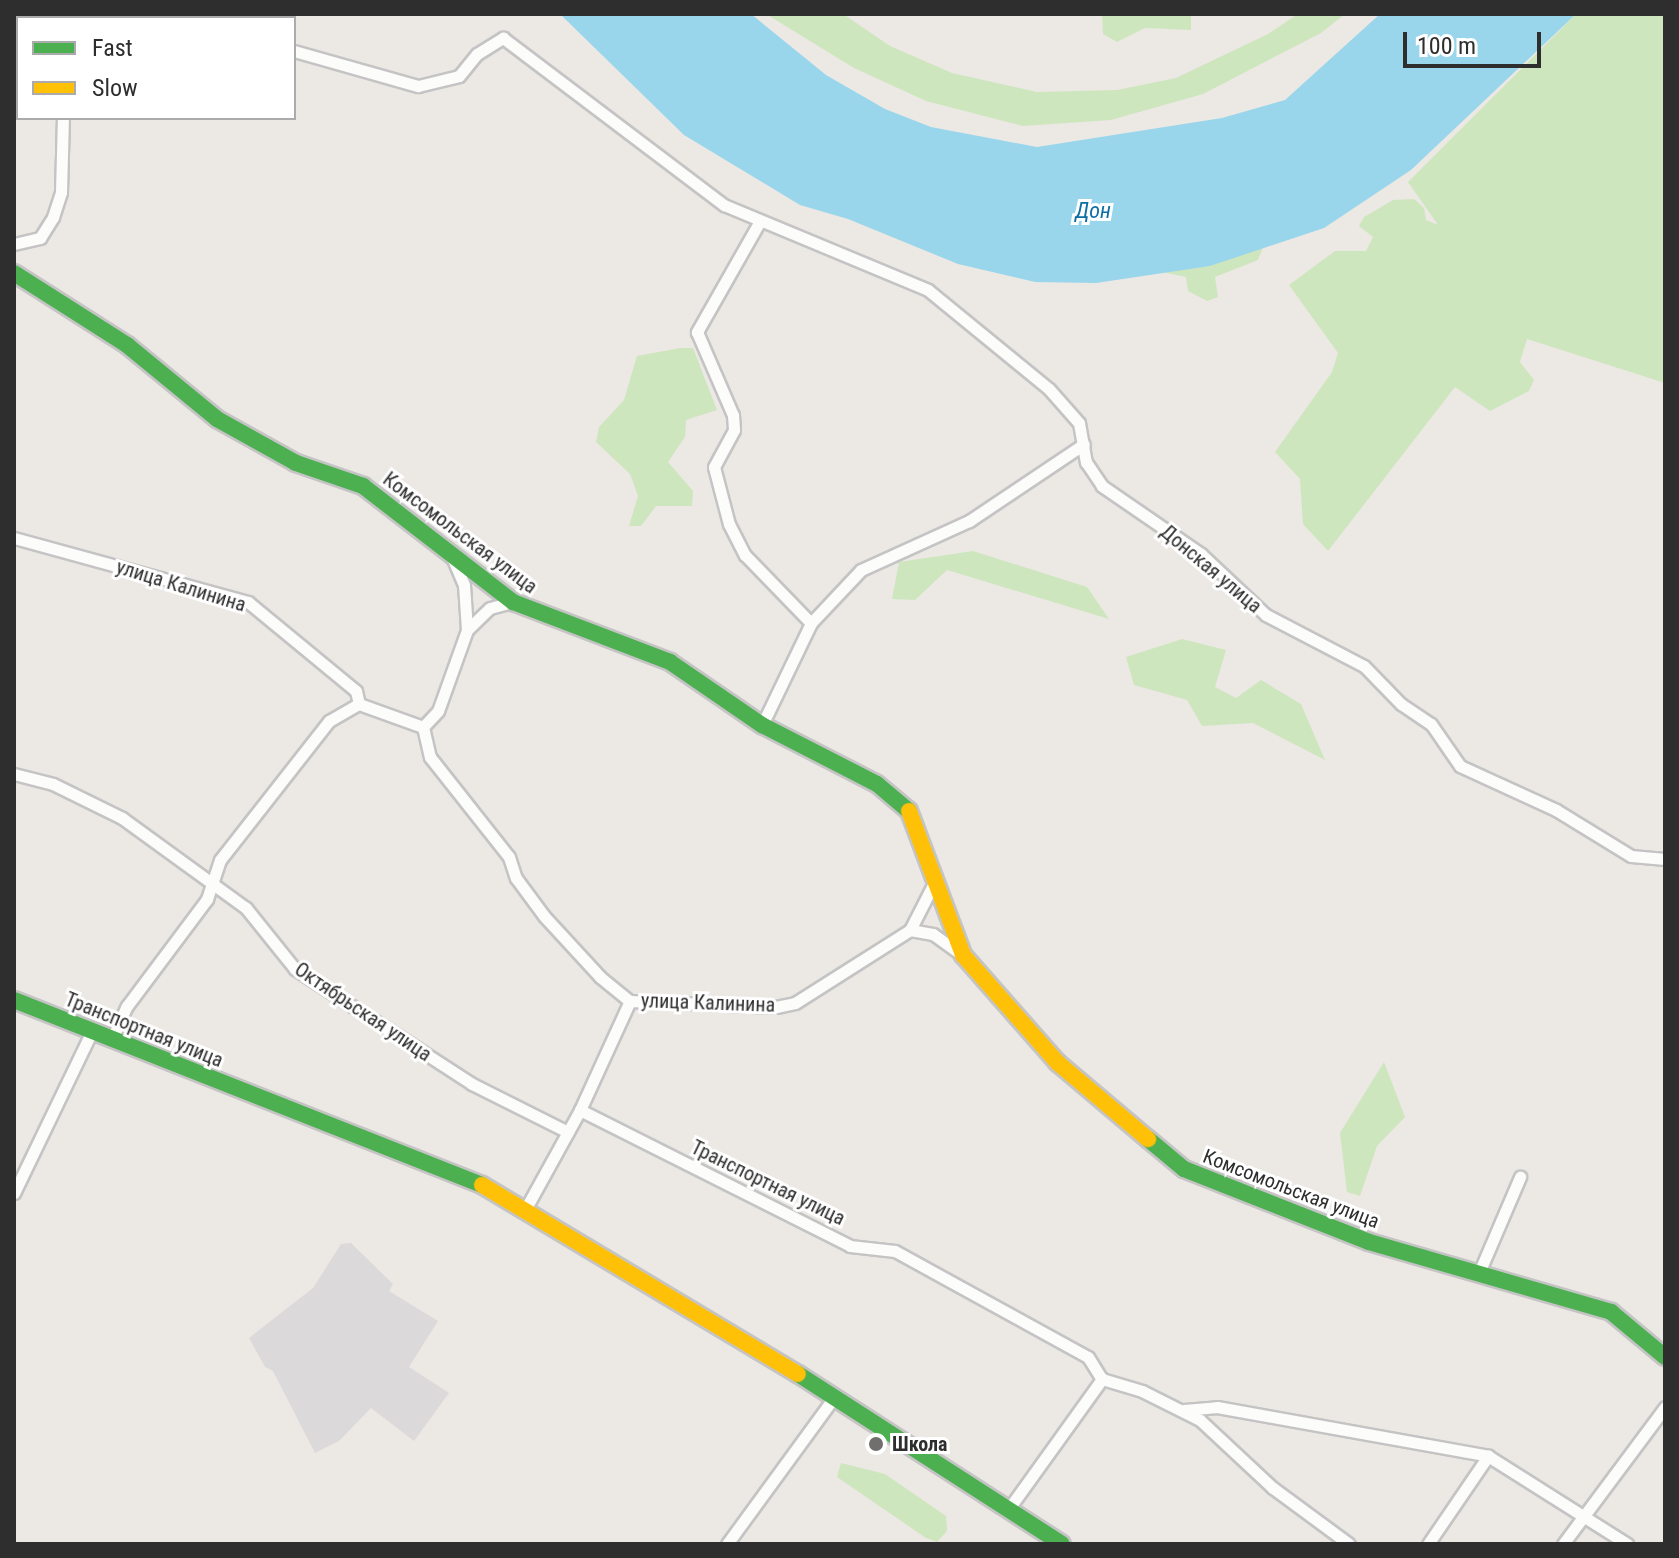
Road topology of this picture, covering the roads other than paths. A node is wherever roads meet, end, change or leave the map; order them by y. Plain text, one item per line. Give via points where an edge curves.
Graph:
1 (296, 52) edge
2 (63, 120) edge
3 (760, 221) junction
4 (14, 244) edge
5 (14, 273) edge
6 (1084, 444) junction
7 (14, 538) edge
8 (451, 555) junction
9 (513, 602) junction
10 (811, 623) junction
11 (467, 630) junction
12 (359, 704) junction
13 (762, 725) junction
14 (423, 727) junction
15 (14, 774) edge
16 (1665, 859) edge
17 (212, 881) junction
18 (933, 885) junction
19 (910, 930) junction
20 (963, 955) junction
21 (14, 1000) edge
22 (630, 1001) junction
23 (92, 1031) junction
24 (112, 1039) junction
25 (580, 1110) junction
26 (568, 1132) junction
27 (1520, 1177) dead end
28 (14, 1193) edge
29 (526, 1208) junction
30 (1478, 1275) junction
31 (1665, 1357) edge
32 (1102, 1379) junction
33 (835, 1396) junction
34 (1665, 1407) edge
35 (1184, 1410) junction
36 (1488, 1456) junction
37 (1010, 1507) junction
38 (1585, 1513) junction
39 (727, 1544) edge
40 (1062, 1544) edge
41 (1349, 1544) edge
42 (1428, 1544) edge
43 (1563, 1544) edge
44 (1627, 1544) edge

1 - 3 street, Донская улица via 418,86 443,84 503,38 724,205
2 - 4 street via 61,192 53,217 40,238
3 - 6 street, Донская улица via 928,290 1049,389 1079,423
3 - 10 street via 697,332 733,415 734,430 714,467 729,524 745,555
5 - 8 street, Комсомольская улица via 127,345 217,419 296,463 363,486
6 - 10 street via 969,521 861,570
6 - 16 street, Донская улица via 1086,462 1102,486 1201,554 1266,615 1364,666 1401,704 1431,724 1460,766 1556,810 1631,856
7 - 12 street, улица Калинина via 248,602 356,691
8 - 9 street, Комсомольская улица
8 - 11 street via 464,585
9 - 11 street via 490,608
9 - 13 street, Комсомольская улица via 670,662
10 - 13 street
11 - 14 street via 438,711
12 - 14 street
12 - 17 street via 329,721 220,860
13 - 18 street, Комсомольская улица via 877,784 910,812
14 - 22 street, улица Калинина via 430,757 509,857 516,878 544,916 600,977
15 - 17 street, Октябрьская улица via 53,784 122,818 164,853
17 - 24 street via 207,899 127,1006
17 - 26 street, Октябрьская улица via 246,908 295,969 472,1084
18 - 19 street
18 - 20 street, Комсомольская улица
19 - 20 street via 933,934
19 - 22 street, улица Калинина via 795,1003 776,1007
20 - 30 street, Комсомольская улица via 1058,1063 1184,1169 1369,1242
21 - 23 street, Транспортная улица
22 - 25 street
23 - 24 street, Транспортная улица
23 - 28 street
24 - 29 street, Транспортная улица via 394,1147
25 - 26 street
25 - 32 street, Транспортная улица via 850,1246 895,1251 1088,1357
26 - 29 street
27 - 30 street
29 - 33 street, Транспортная улица
30 - 31 street, Комсомольская улица via 1611,1312
32 - 35 street
32 - 37 street
33 - 37 street, Транспортная улица
33 - 39 street
34 - 38 street
35 - 36 street via 1217,1407
35 - 41 street via 1273,1488
36 - 38 street
36 - 42 street
37 - 40 street, Транспортная улица
38 - 43 street
38 - 44 street

